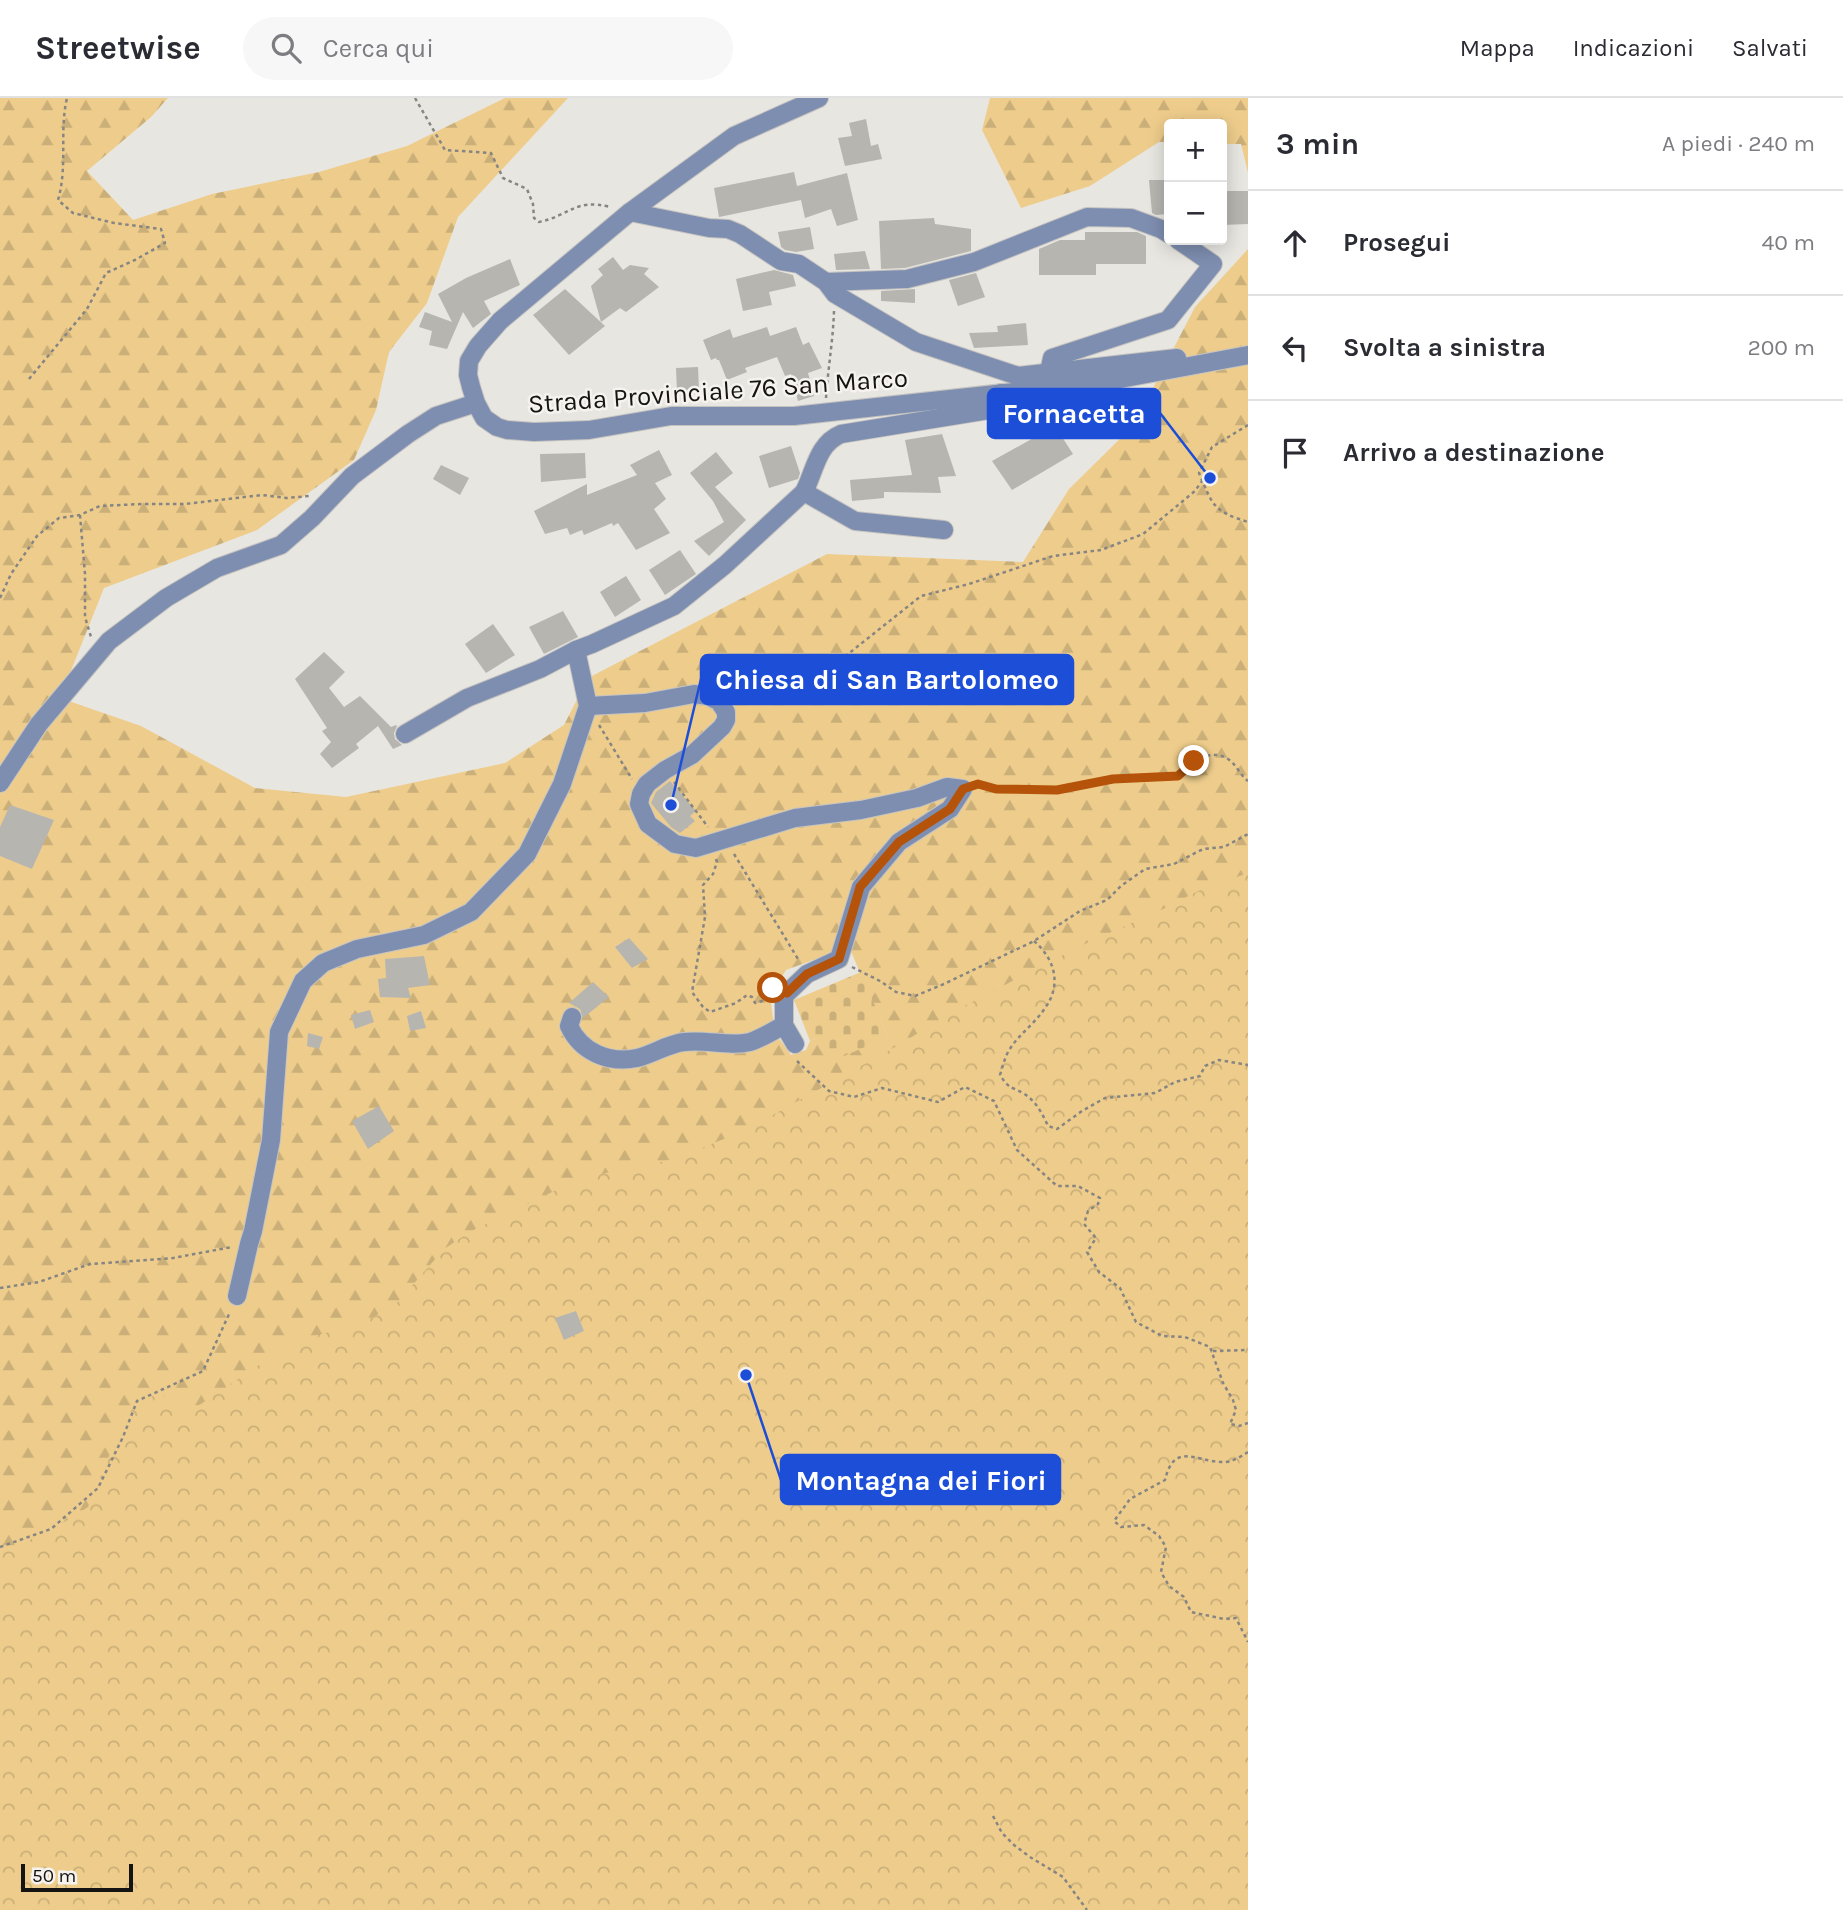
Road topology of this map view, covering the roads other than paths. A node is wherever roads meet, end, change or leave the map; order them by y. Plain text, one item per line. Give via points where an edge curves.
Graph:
1 (819, 98) edge
2 (630, 212) junction
3 (1164, 231) edge
4 (1185, 245) edge
5 (830, 288) junction
6 (1243, 356) edge
7 (1049, 372) junction
8 (1001, 393) junction
9 (475, 403) junction
10 (804, 492) junction
11 (944, 530) dead end
12 (576, 650) junction
13 (589, 706) junction
14 (405, 734) dead end
15 (0, 783) edge
16 (572, 1017) dead end
17 (784, 1025) junction
18 (795, 1044) road end
19 (237, 1296) road end

1 - 2 street via 734,136
2 - 5 street via 728,229 781,261 799,264
2 - 9 street via 500,321 478,346 469,361 468,376
3 - 5 street via 1131,218 1087,216 974,262 907,279
4 - 7 street via 1213,264 1168,320 1052,358
5 - 7 street via 916,342 1018,376
6 - 7 street via 1219,353
6 - 8 street, Strada Provinciale 76 San Marco via 1104,382
8 - 9 street, Strada Provinciale 76 San Marco via 794,416 671,416 589,430 534,432 497,427 484,418
8 - 10 street via 995,409 836,436 823,447
9 - 15 street via 417,428 352,476 281,545 217,568 109,640 39,724
10 - 11 street via 855,521
10 - 12 street via 674,606
12 - 13 street
12 - 14 street via 467,698
13 - 17 street via 694,694 717,700 726,712 722,727 692,755 647,784 641,794 639,804 648,824 675,844 696,848 796,818 917,798 947,787 963,789 950,809 899,842 860,887 839,959 807,974 784,996
13 - 19 street via 562,784 527,854 471,912 424,934 358,949 323,963 303,981 279,1032 271,1140
16 - 17 street via 569,1026 575,1038 591,1052 614,1059 638,1058 684,1042 748,1042
17 - 18 street

